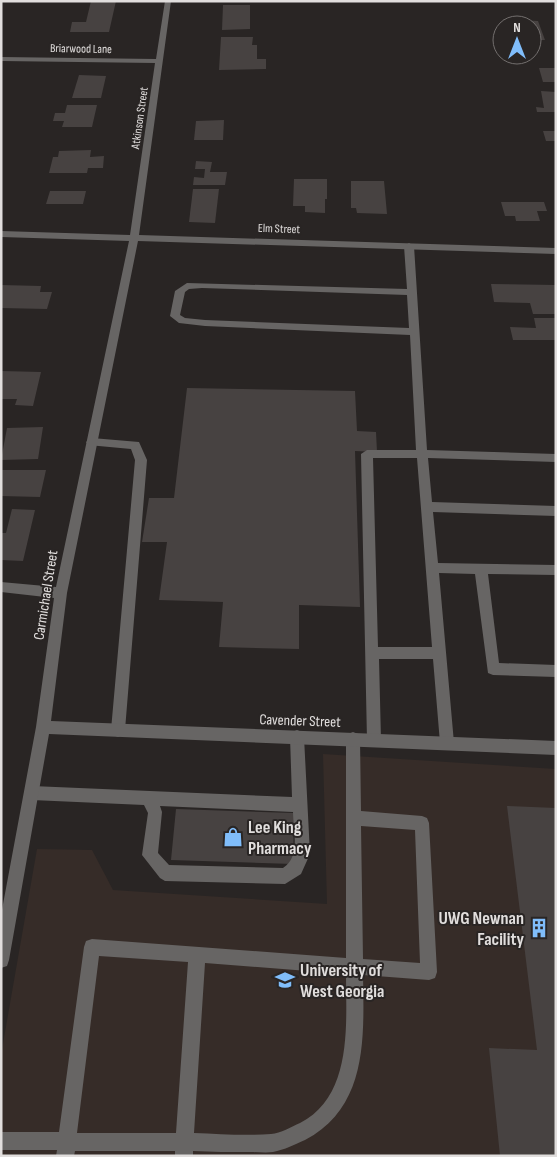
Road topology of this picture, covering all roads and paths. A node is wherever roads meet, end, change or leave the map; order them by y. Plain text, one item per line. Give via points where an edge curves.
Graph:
1 (168, 1) edge
2 (1, 59) edge
3 (160, 61) junction
4 (1, 234) edge
5 (134, 237) junction
6 (409, 246) junction
7 (556, 251) edge
8 (412, 292) junction
9 (415, 332) junction
10 (92, 442) junction
11 (422, 454) junction
12 (556, 458) edge
13 (427, 507) junction
14 (556, 511) edge
15 (433, 568) junction
16 (481, 568) junction
17 (556, 570) edge
18 (1, 587) edge
19 (61, 593) junction
20 (440, 652) junction
21 (372, 653) junction
22 (556, 671) edge
23 (43, 727) junction
24 (118, 730) junction
25 (297, 737) junction
26 (353, 739) junction
27 (374, 740) junction
28 (447, 743) junction
29 (556, 748) edge
30 (32, 793) junction
31 (149, 800) junction
32 (300, 805) junction
33 (354, 818) junction
34 (197, 955) junction
35 (1, 960) edge
36 (355, 966) junction
37 (1, 1141) edge
38 (66, 1149) edge
39 (185, 1150) edge

1 - 3 street, Atkinson Street
2 - 3 street, Briarwood Lane
3 - 5 street, Atkinson Street
4 - 5 street, Elm Street
5 - 6 street, Elm Street
5 - 10 street, Carmichael Street
6 - 7 street, Elm Street
6 - 8 street
8 - 9 street
8 - 9 street via 188,286 180,291 175,316 183,321 205,323
9 - 11 street
10 - 19 street, Carmichael Street
10 - 24 street via 135,445 141,460
11 - 12 street
11 - 13 street
11 - 21 street via 367,454
13 - 14 street
13 - 15 street
15 - 16 street
15 - 20 street
16 - 17 street
16 - 22 street via 494,669
18 - 19 street
19 - 23 street, Carmichael Street
20 - 21 street
20 - 28 street
21 - 27 street
23 - 24 street, Cavender Street
23 - 30 street, Carmichael Street
24 - 25 street, Cavender Street
25 - 26 street, Cavender Street
25 - 32 street
26 - 27 street, Cavender Street
26 - 33 street
27 - 28 street, Cavender Street
28 - 29 street, Cavender Street
30 - 31 street
30 - 35 street, Carmichael Street
31 - 32 street
31 - 32 street via 155,812 150,855 165,873 285,876 296,869 302,854
33 - 36 street
33 - 36 street via 422,823 429,972
34 - 36 street
34 - 38 street via 92,947
34 - 39 street
36 - 39 street via 355,1035 350,1073 339,1099 323,1120 273,1143
37 - 38 street
38 - 39 street

